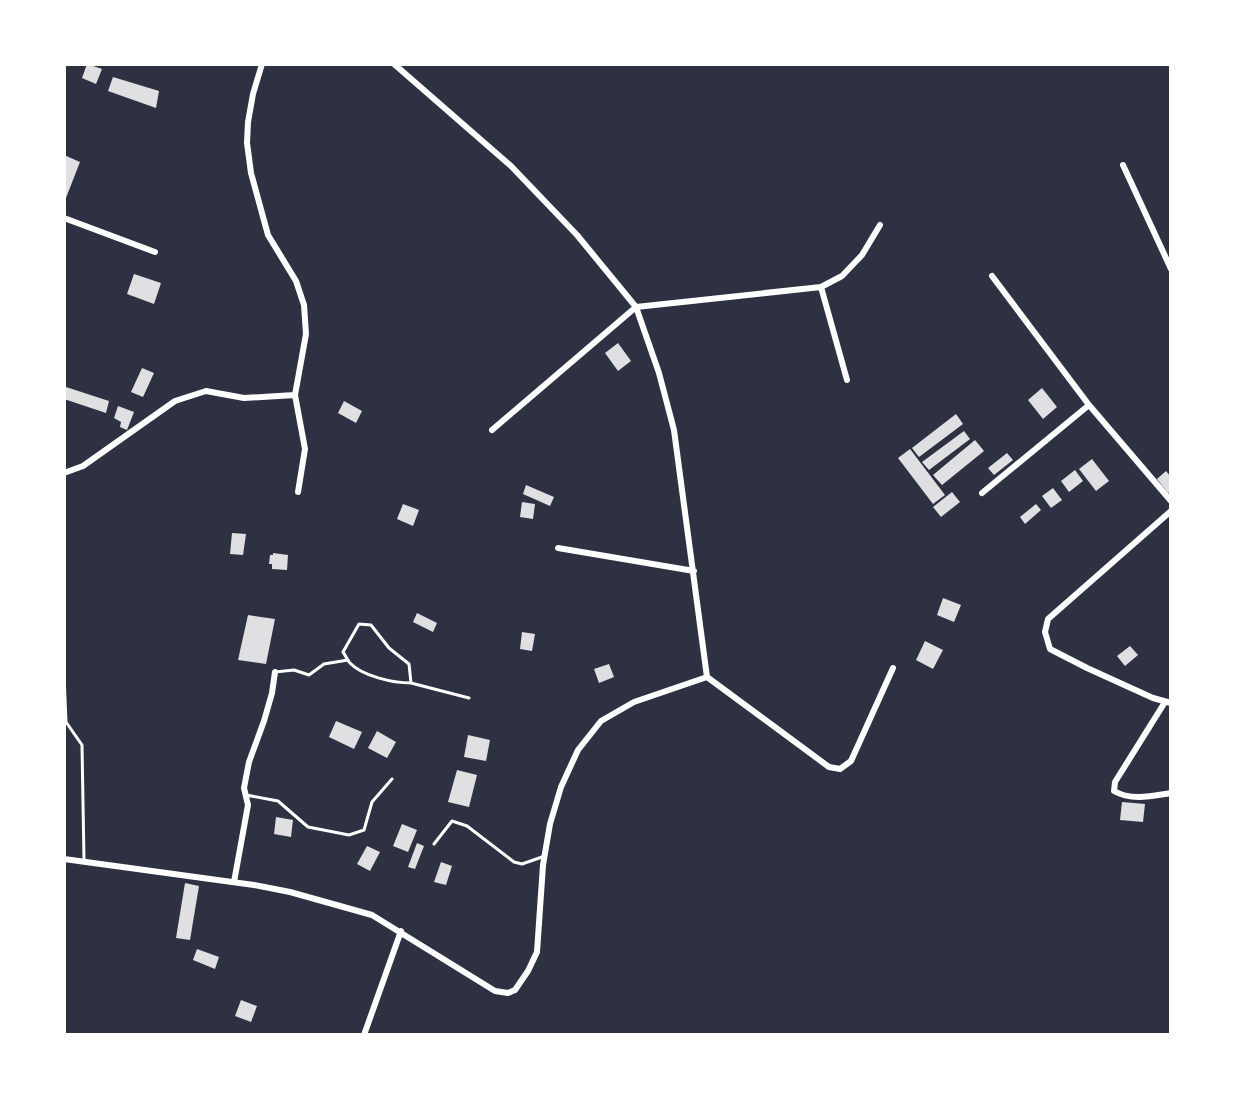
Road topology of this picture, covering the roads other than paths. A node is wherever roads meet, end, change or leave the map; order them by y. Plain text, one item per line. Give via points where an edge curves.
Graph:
1 (262, 64) edge
2 (394, 64) edge
3 (411, 64) edge
4 (405, 72) junction
5 (1123, 165) dead end
6 (64, 218) edge
7 (880, 225) dead end
8 (155, 252) dead end
9 (1171, 269) edge
10 (992, 276) dead end
11 (821, 287) junction
12 (636, 307) junction
13 (847, 380) dead end
14 (295, 395) junction
15 (1089, 405) junction
16 (492, 430) dead end
17 (64, 473) edge
18 (298, 492) dead end
19 (982, 493) dead end
20 (1171, 501) edge
21 (1171, 511) edge
22 (558, 548) dead end
23 (694, 571) junction
24 (348, 660) junction
25 (893, 668) dead end
26 (275, 672) joint
27 (64, 675) edge
28 (707, 677) junction
29 (411, 683) junction
30 (469, 698) dead end
31 (1168, 702) edge
32 (392, 779) dead end
33 (1171, 793) edge
34 (246, 795) junction
35 (434, 844) dead end
36 (545, 856) junction
37 (64, 859) edge
38 (84, 860) junction
39 (234, 882) junction
40 (401, 931) junction
41 (364, 1035) edge

1 - 14 street via 247,143 268,235 304,305 306,334
2 - 4 street
3 - 4 street
4 - 12 street via 511,166
5 - 9 street
6 - 8 street
7 - 11 street via 862,255 842,276
10 - 15 street
11 - 12 street
11 - 13 street
12 - 16 street
12 - 23 street via 674,430
14 - 17 street via 244,398 206,391 175,401 83,466
14 - 18 street via 305,449
15 - 19 street
15 - 20 street
21 - 31 street via 1048,619 1045,632 1050,649
22 - 23 street
23 - 28 street
24 - 26 lane via 324,664 309,675
24 - 29 lane via 378,679
24 - 29 lane via 343,652 359,624 371,625 409,664
25 - 28 street via 851,761 840,769 829,767
26 - 34 street via 249,762
27 - 38 lane via 66,722 82,745
28 - 36 street via 634,702 601,721 578,750 561,787
29 - 30 lane
31 - 33 street via 1114,791 1123,797
32 - 34 lane via 372,802 364,830 349,835 308,827 278,801
34 - 39 street
35 - 36 lane via 452,821 467,826 514,862
36 - 40 street via 537,952 515,990 495,991
37 - 38 street
38 - 39 street
39 - 40 street via 372,915
40 - 41 street

